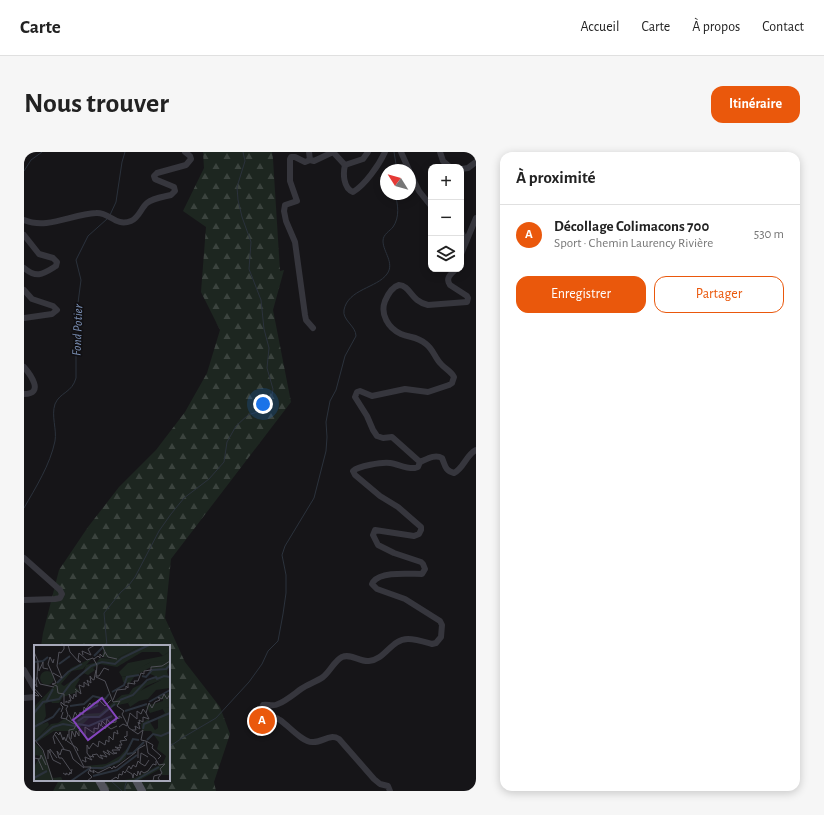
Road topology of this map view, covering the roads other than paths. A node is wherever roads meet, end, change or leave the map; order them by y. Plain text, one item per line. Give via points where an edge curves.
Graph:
1 (185, 152) edge
2 (309, 152) edge
3 (368, 152) edge
4 (385, 152) edge
5 (401, 152) edge
6 (440, 152) edge
7 (310, 160) junction
8 (476, 162) edge
9 (406, 164) edge
10 (446, 164) edge
11 (345, 165) junction
12 (464, 169) edge
13 (416, 187) edge
14 (428, 203) edge
15 (476, 218) edge
16 (24, 220) edge
17 (24, 235) edge
18 (463, 236) edge
19 (466, 241) junction
20 (464, 246) edge
21 (24, 268) edge
22 (453, 272) edge
23 (24, 290) edge
24 (24, 318) edge
25 (312, 328) dead end
26 (24, 367) edge
27 (24, 394) edge
28 (476, 450) edge
29 (420, 462) junction
30 (24, 558) edge
31 (24, 600) edge
32 (24, 670) edge
33 (34, 687) edge
34 (34, 696) edge
35 (24, 698) edge
36 (100, 781) edge
37 (105, 791) edge
38 (390, 791) edge

1 - 16 street via 191,159 186,165 157,172 154,176 156,180 174,187 174,193 148,202 135,219 123,222 95,213 42,224 31,224
2 - 7 street
3 - 11 street via 363,159
4 - 11 street via 379,163 353,192 349,191 346,185
5 - 9 street
6 - 10 street
7 - 11 street via 317,161 333,152
7 - 25 street via 305,162 291,157 290,181 297,201 285,205 284,211 295,242 306,320
8 - 12 street
13 - 14 street
15 - 19 street
17 - 21 street via 39,254 53,258 57,262 56,266 43,274 32,274
18 - 19 street
19 - 20 street
22 - 29 street via 448,282 467,296 467,302 423,304 417,301 405,286 399,285 389,293 383,308 387,323 399,333 415,337 427,344 454,377 452,383 428,392 405,389 372,396 360,391 355,397 377,436 392,437
23 - 24 street via 32,299 53,306 56,310 52,314
26 - 27 street via 34,382 33,390
28 - 29 street via 454,474 446,469 440,456
29 - 38 street via 418,467 411,468 389,463 358,467 353,473 421,527 421,532 414,536 375,530 373,535 378,545 421,562 425,569 422,574 403,573 378,578 372,584 377,589 406,599 438,619 442,625 439,640 432,644 404,640 390,647 380,657 369,661 352,656 342,657 317,681 277,705 263,705 261,710 308,741 316,742 330,736 339,739 370,775 377,782 388,786
30 - 31 street via 62,594 60,598 55,599
32 - 33 street
34 - 35 street
36 - 37 main road

